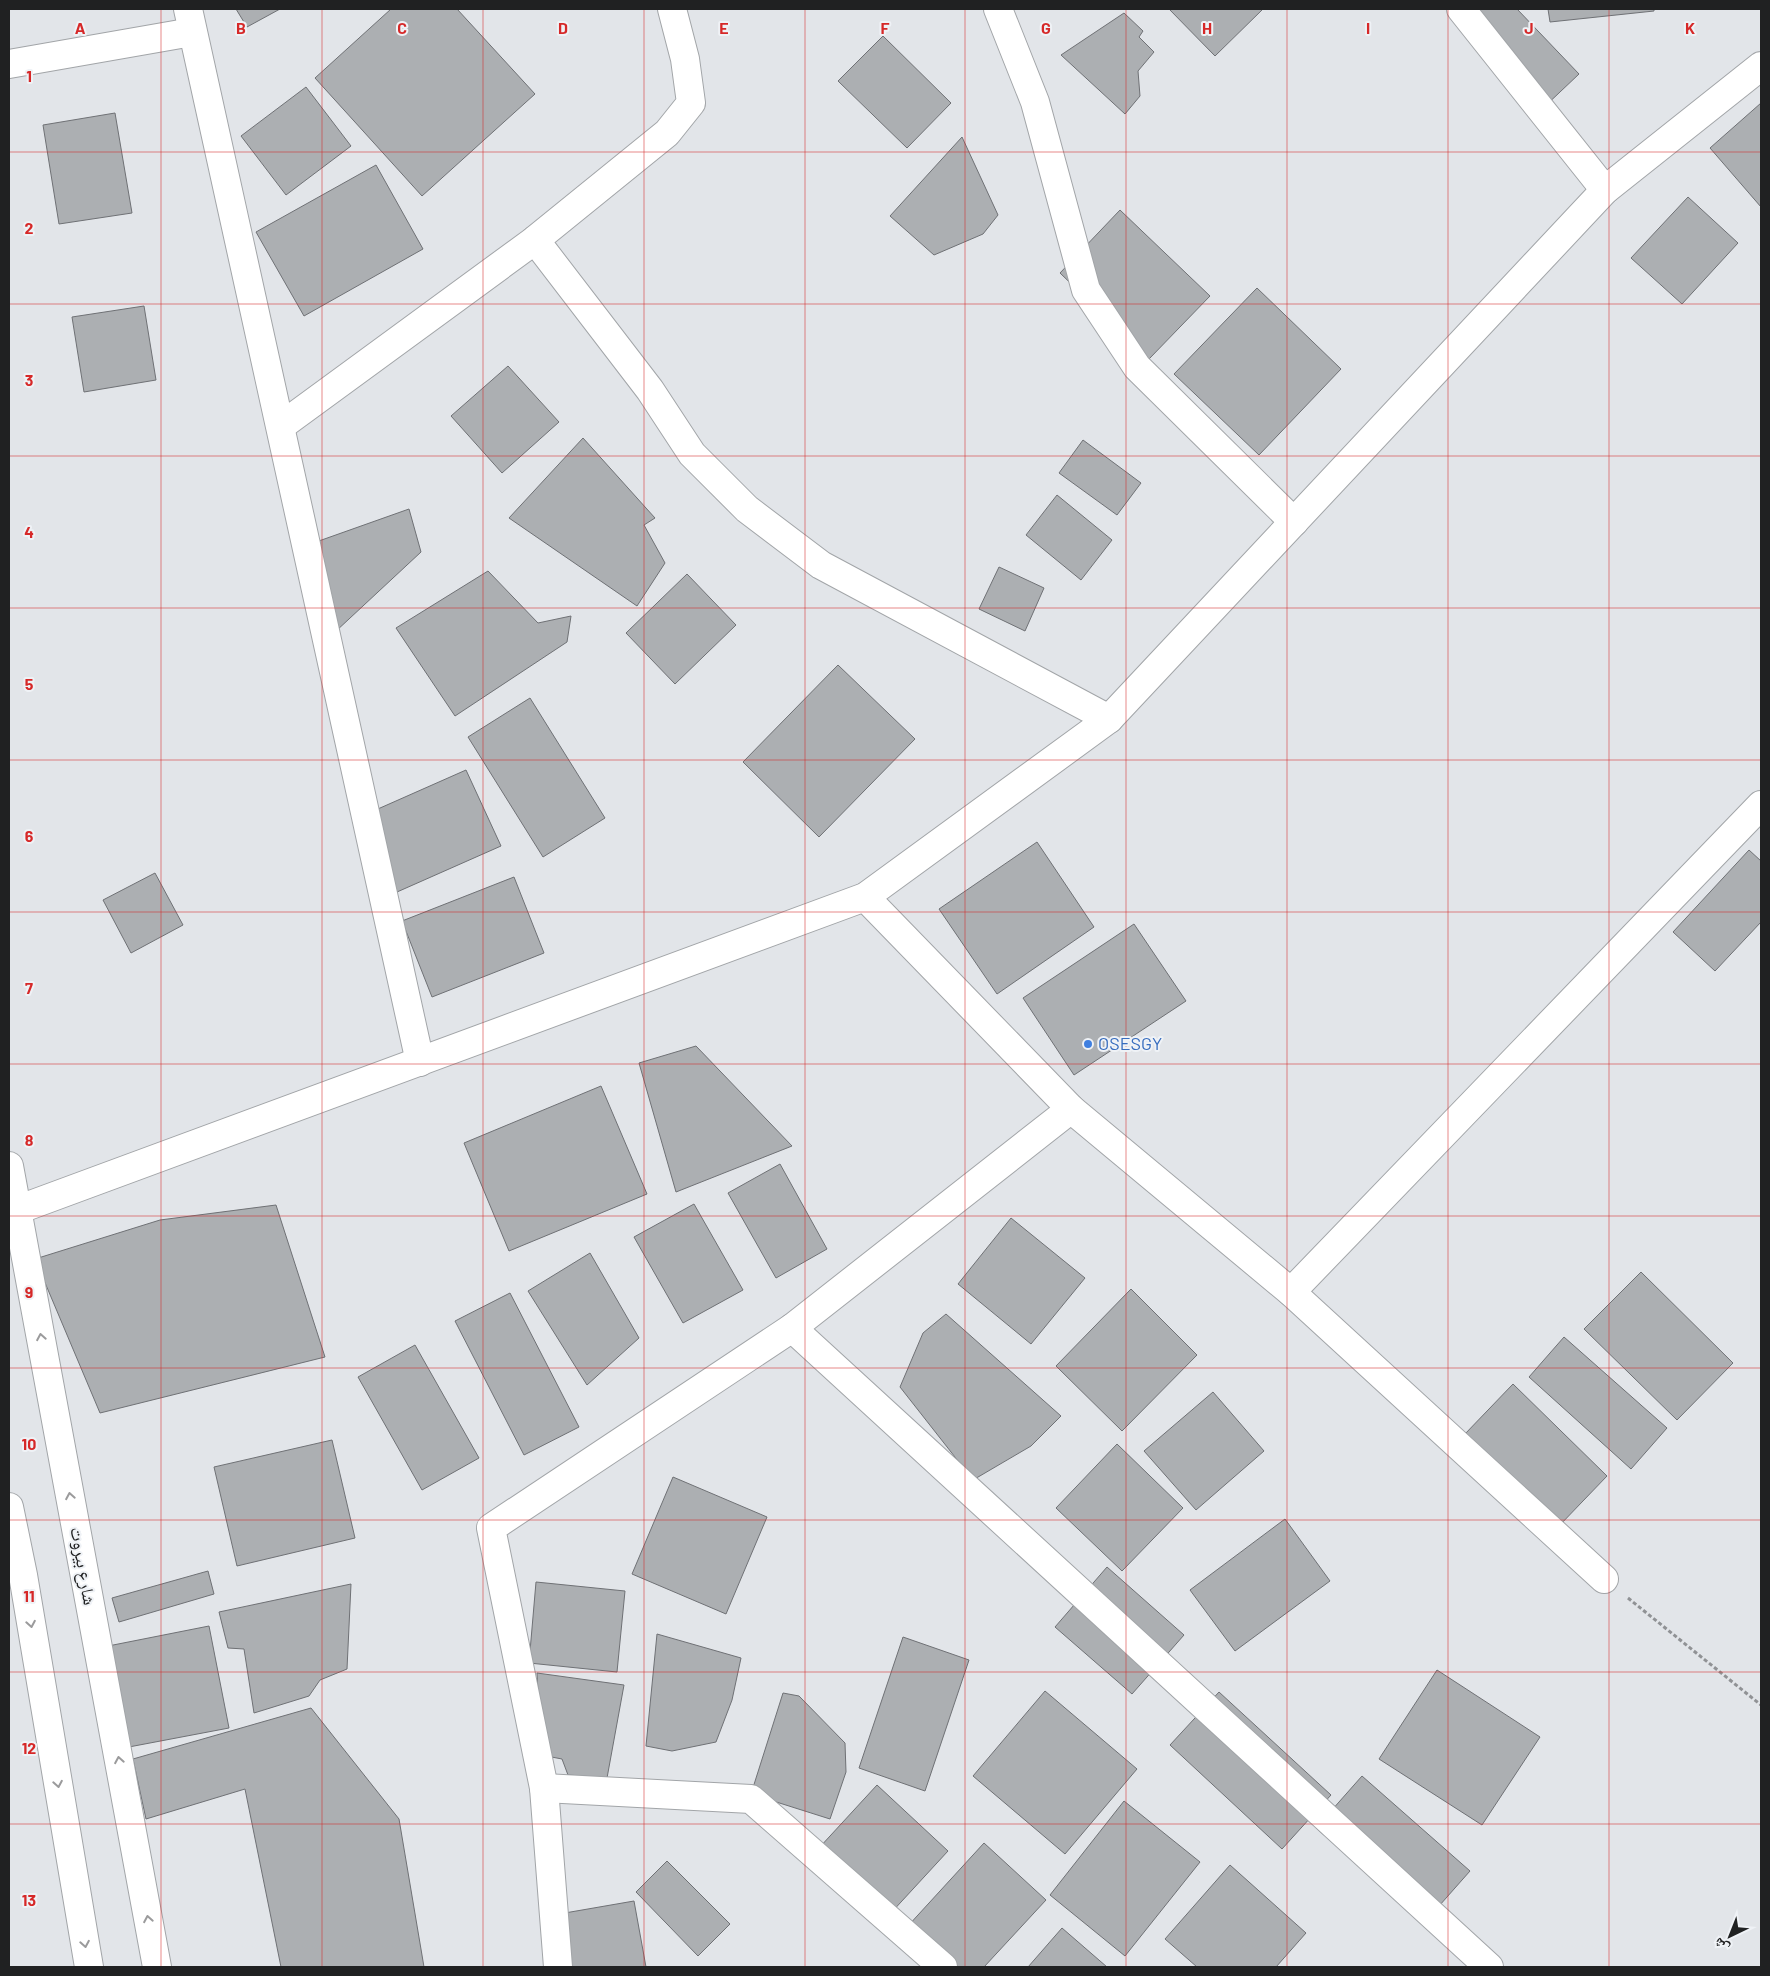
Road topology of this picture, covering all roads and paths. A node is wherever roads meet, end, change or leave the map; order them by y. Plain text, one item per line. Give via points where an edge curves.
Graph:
1 (672, 9) edge
2 (998, 9) edge
3 (1461, 9) edge
4 (190, 20) edge
5 (9, 64) edge
6 (1761, 66) edge
7 (1604, 190) junction
8 (535, 240) junction
9 (282, 426) junction
10 (1294, 522) junction
11 (1109, 719) junction
12 (1761, 805) edge
13 (865, 897) junction
14 (420, 1062) junction
15 (1071, 1109) junction
16 (9, 1166) edge
17 (17, 1210) junction
18 (1291, 1292) junction
19 (792, 1328) junction
20 (9, 1507) edge
21 (16, 1576) edge
22 (1604, 1579) joint
23 (1761, 1705) edge
24 (544, 1788) junction
25 (89, 1967) edge
26 (157, 1967) edge
27 (558, 1967) edge
28 (943, 1967) edge
29 (1489, 1967) edge

1 - 8 street via 685,59 691,103 667,134
2 - 10 street via 1035,102 1086,290 1137,367
3 - 7 street
4 - 5 street
4 - 9 street
6 - 7 street
7 - 10 street
8 - 9 street
8 - 11 street via 650,390 692,454 747,509 821,565
9 - 14 street
10 - 11 street
11 - 13 street
12 - 18 street
13 - 14 street
13 - 15 street
14 - 17 street
15 - 18 street
15 - 19 street
16 - 17 street, شارع بيروت
26 -> 17 street, شارع بيروت
18 - 22 street
19 - 24 street via 491,1528
19 - 29 street
20 - 21 street
21 -> 25 street
22 - 23 path
24 - 27 street
24 - 28 street via 751,1799

